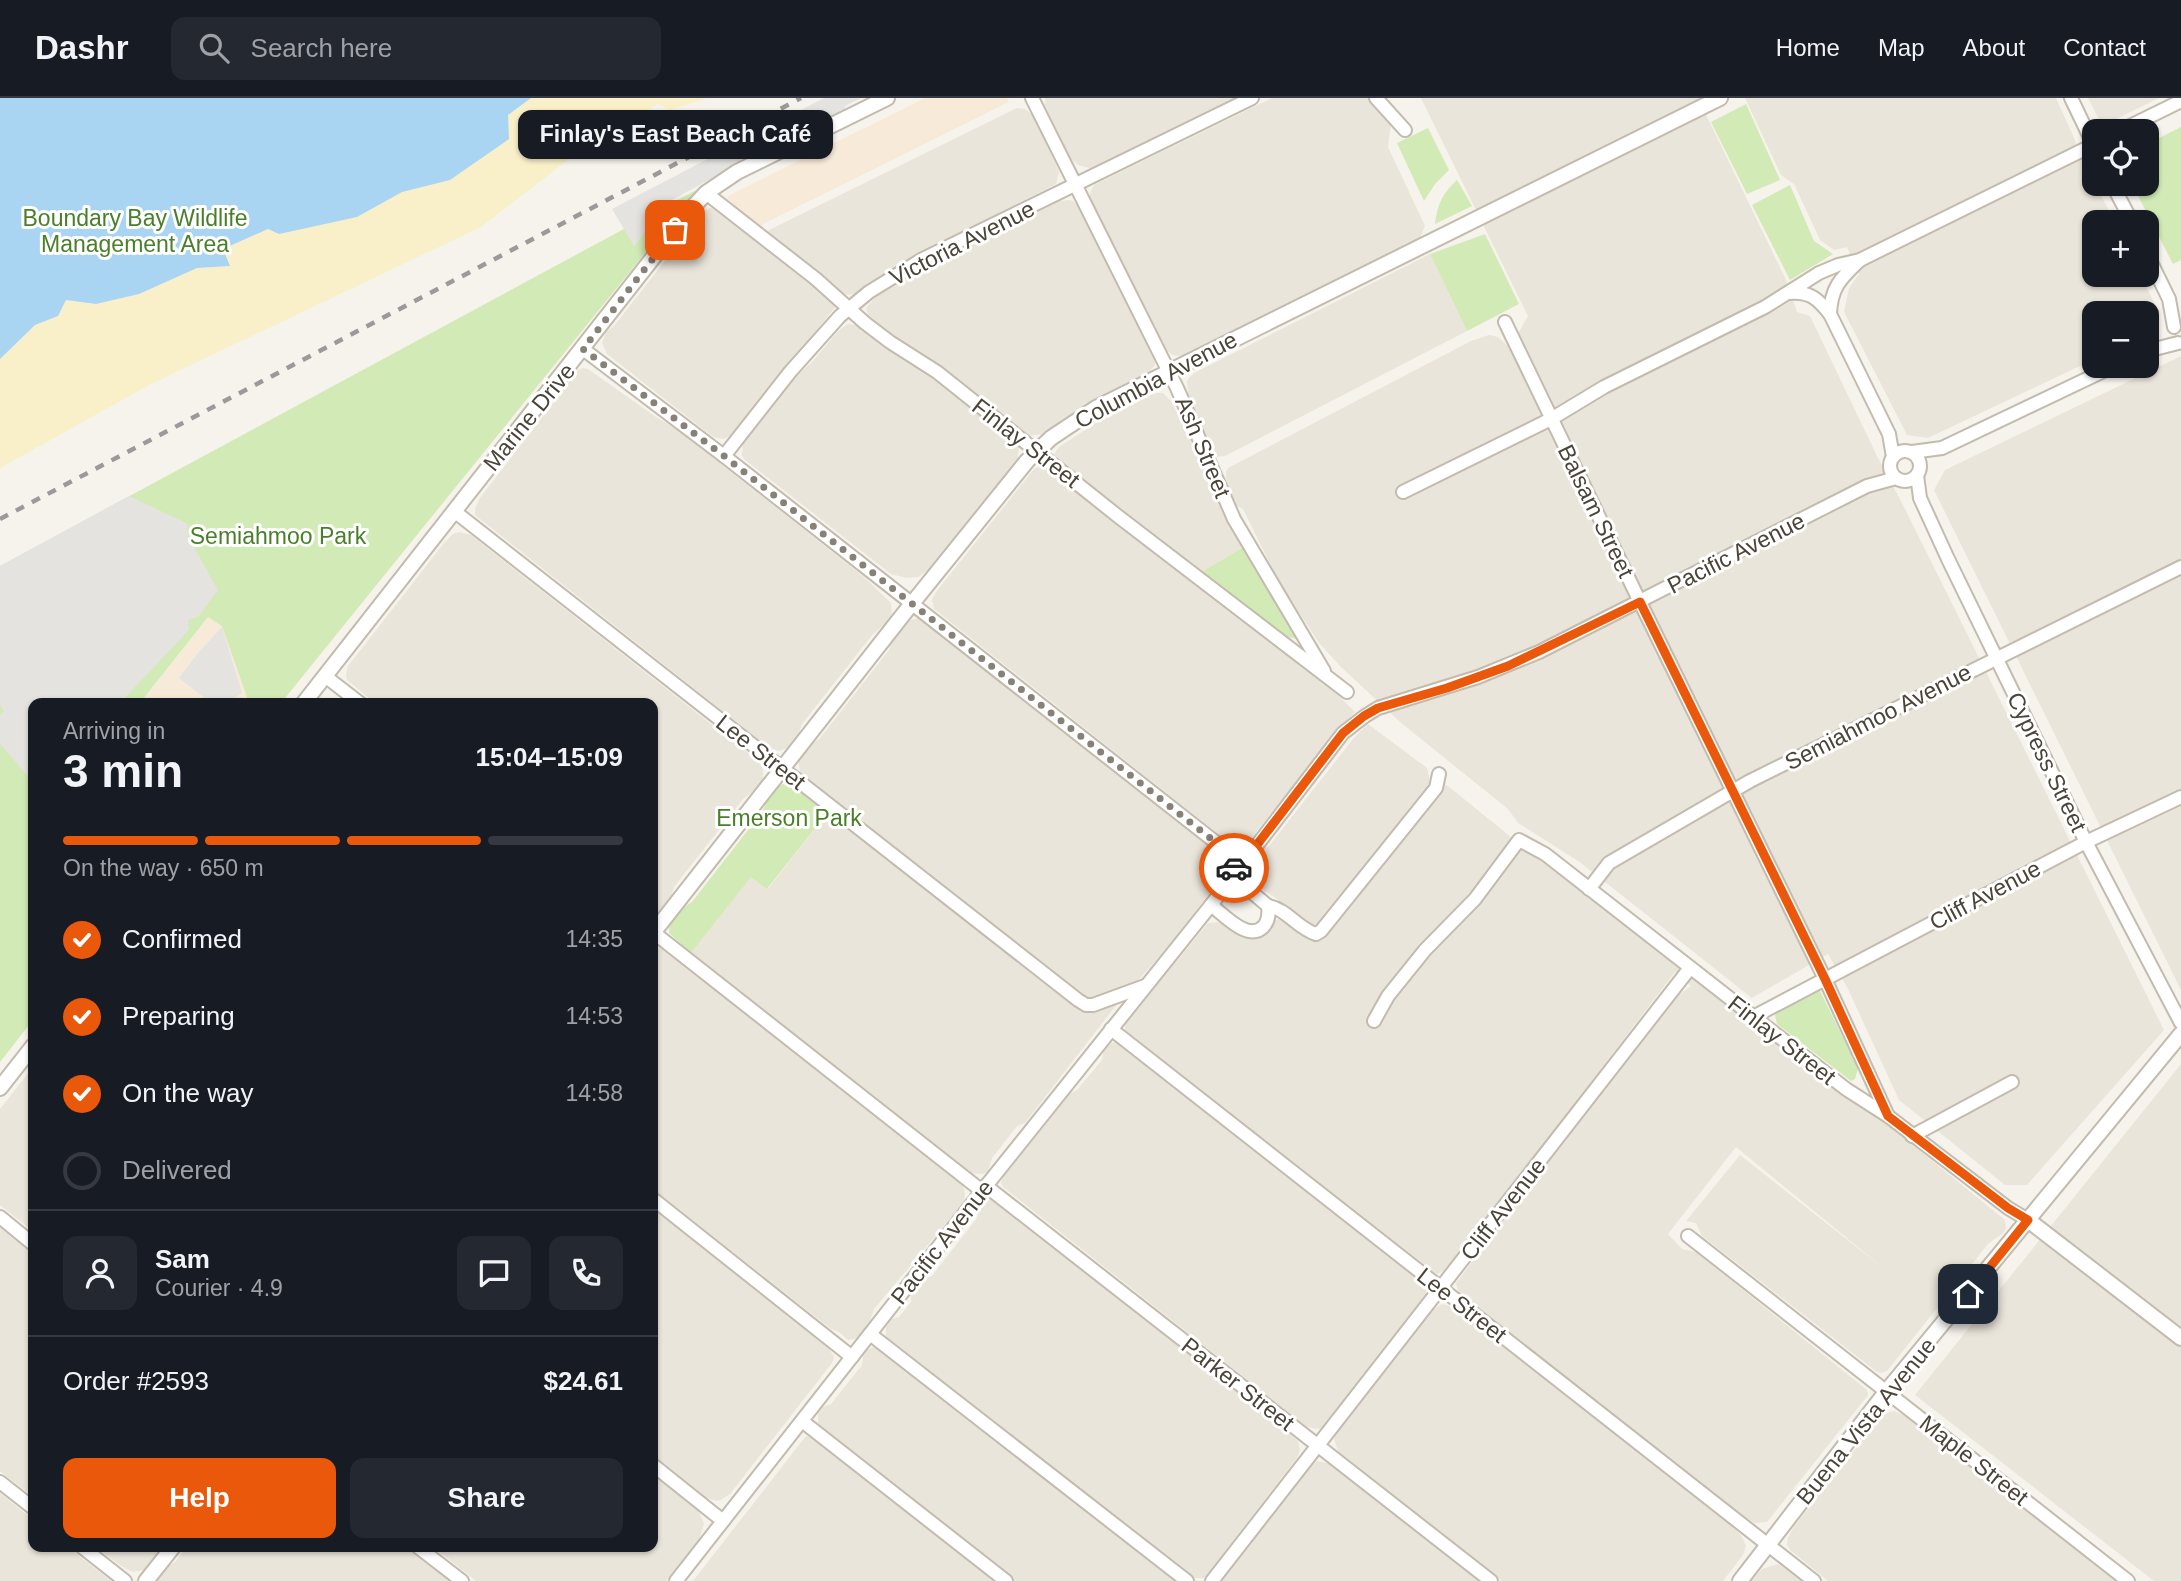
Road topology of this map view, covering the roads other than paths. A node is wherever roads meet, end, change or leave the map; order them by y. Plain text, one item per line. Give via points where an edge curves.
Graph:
1 (887, 98) edge
2 (1032, 98) edge
3 (1252, 98) edge
4 (1376, 98) edge
5 (1720, 98) edge
6 (2071, 98) edge
7 (2181, 101) edge
8 (2144, 119) edge
9 (2082, 120) edge
10 (1405, 130) dead end
11 (2082, 151) edge
12 (1075, 186) junction
13 (706, 193) junction
14 (1860, 260) junction
15 (2159, 279) edge
16 (1789, 293) junction
17 (2169, 299) junction
18 (849, 308) junction
19 (2181, 312) edge
20 (1830, 314) junction
21 (1505, 321) dead end
22 (2178, 337) edge
23 (2159, 345) edge
24 (583, 349) junction
25 (1169, 371) junction
26 (2090, 378) edge
27 (1552, 419) junction
28 (1889, 434) junction
29 (1942, 448) junction
30 (1037, 451) junction
31 (1909, 452) junction
32 (724, 456) junction
33 (1892, 459) junction
34 (1919, 472) junction
35 (1898, 479) junction
36 (1867, 486) junction
37 (1403, 492) dead end
38 (1920, 498) junction
39 (454, 511) junction
40 (2181, 567) edge
41 (1640, 602) junction
42 (912, 603) junction
43 (1996, 657) junction
44 (325, 676) junction
45 (1328, 678) junction
46 (1347, 692) dead end
47 (308, 698) edge
48 (353, 698) edge
49 (782, 768) junction
50 (1439, 774) dead end
51 (1733, 791) junction
52 (2181, 797) edge
53 (2086, 842) junction
54 (1236, 872) junction
55 (1589, 889) junction
56 (1211, 905) junction
57 (1268, 906) junction
58 (658, 926) edge
59 (658, 936) edge
60 (1690, 968) junction
61 (1825, 979) junction
62 (1145, 986) junction
63 (1753, 1017) junction
64 (1374, 1021) dead end
65 (2181, 1023) edge
66 (1111, 1029) junction
67 (2181, 1034) edge
68 (28, 1052) edge
69 (2012, 1082) dead end
70 (0, 1088) edge
71 (1888, 1116) junction
72 (1912, 1136) junction
73 (984, 1189) junction
74 (658, 1203) edge
75 (0, 1217) edge
76 (2028, 1220) junction
77 (1688, 1236) dead end
78 (28, 1240) edge
79 (1441, 1289) junction
80 (870, 1334) junction
81 (2181, 1338) edge
82 (852, 1357) junction
83 (1886, 1392) junction
84 (802, 1421) junction
85 (1318, 1446) junction
86 (658, 1469) edge
87 (0, 1482) edge
88 (28, 1504) edge
89 (723, 1521) junction
90 (1768, 1545) junction
91 (88, 1552) edge
92 (169, 1552) edge
93 (424, 1552) edge
94 (125, 1581) edge
95 (146, 1581) edge
96 (462, 1581) edge
97 (676, 1581) edge
98 (1006, 1581) edge
99 (1187, 1581) edge
100 (1212, 1581) edge
101 (1491, 1581) edge
102 (1740, 1581) edge
103 (1814, 1581) edge
104 (2128, 1581) edge

1 - 13 street, Marine Drive via 756,162
2 - 12 street, Ash Street
3 - 12 street, Victoria Avenue
4 - 10 street
5 - 25 street, Columbia Avenue
6 - 9 street
7 - 8 street
11 - 14 street
12 - 18 street, Victoria Avenue via 912,266
12 - 25 street, Ash Street
13 - 18 street, Finlay Street
13 - 24 street, Marine Drive
14 - 16 street via 1819,273
14 - 20 street via 1836,286
15 - 17 street
16 - 20 street via 1813,297
16 - 27 street via 1604,387
17 - 19 street
17 - 22 street
18 - 30 street, Finlay Street
18 - 32 street, Victoria Avenue via 790,372
20 - 28 street
21 - 27 street, Balsam Street
22 - 23 street
24 - 32 street
24 - 39 street, Marine Drive
25 - 30 street, Columbia Avenue via 1096,408
25 - 45 street, Ash Street via 1234,519
26 - 29 street
27 - 37 street
27 - 41 street, Balsam Street
28 - 31 street
28 - 33 street
29 - 31 street
29 - 34 street
30 - 42 street, Columbia Avenue
30 - 45 street, Finlay Street
31 - 33 street
31 - 34 street via 1919,460
32 - 42 street
33 - 35 street via 1891,470
33 - 36 street, Pacific Avenue
34 - 35 street via 1910,481
34 - 38 street, Cypress Street
35 - 36 street, Pacific Avenue
35 - 38 street, Cypress Street
36 - 41 street, Pacific Avenue
38 - 43 street, Cypress Street
39 - 44 street, Marine Drive
39 - 49 street, Lee Street
40 - 43 street, Semiahmoo Avenue
41 - 51 street, Balsam Street
41 - 54 street, Pacific Avenue via 1508,666 1364,716 1343,733
42 - 49 street, Columbia Avenue
42 - 54 street via 1223,848
43 - 51 street, Semiahmoo Avenue
43 - 53 street, Cypress Street
44 - 47 street, Marine Drive
44 - 48 street
45 - 46 street, Finlay Street
49 - 58 street, Columbia Avenue
49 - 62 street, Lee Street via 1086,1005
50 - 57 street via 1436,788 1321,931 1310,932 1283,911
51 - 55 street, Semiahmoo Avenue via 1609,863
51 - 61 street, Balsam Street
52 - 53 street, Cliff Avenue
53 - 61 street, Cliff Avenue
53 - 65 street, Cypress Street
54 - 56 street, Pacific Avenue
54 - 57 street
55 - 60 street, Finlay Street
55 - 64 street, Finlay Street via 1519,839 1475,899 1388,996
56 - 57 street via 1250,932 1265,924
56 - 62 street, Pacific Avenue
59 - 73 street, Parker Street
60 - 63 street, Finlay Street
60 - 79 street, Cliff Avenue
61 - 63 street, Cliff Avenue
61 - 71 street, Balsam Street
62 - 66 street, Pacific Avenue
63 - 71 street, Finlay Street
66 - 73 street, Pacific Avenue
66 - 79 street, Lee Street
67 - 76 street, Buena Vista Avenue
68 - 70 street
69 - 72 street
71 - 72 street, Finlay Street
72 - 76 street, Finlay Street
73 - 80 street, Pacific Avenue
73 - 85 street, Parker Street
74 - 82 street
75 - 78 street
76 - 81 street, Finlay Street
76 - 83 street, Buena Vista Avenue
77 - 83 street, Maple Street
79 - 85 street, Cliff Avenue
79 - 90 street, Lee Street
80 - 82 street, Pacific Avenue
80 - 99 street
82 - 84 street, Pacific Avenue
83 - 90 street, Buena Vista Avenue
83 - 104 street, Maple Street
84 - 89 street, Pacific Avenue
84 - 98 street
85 - 100 street, Cliff Avenue
85 - 101 street, Parker Street
86 - 89 street
87 - 88 street
89 - 97 street, Pacific Avenue
90 - 102 street, Buena Vista Avenue
90 - 103 street, Lee Street
91 - 94 street
92 - 95 street
93 - 96 street

